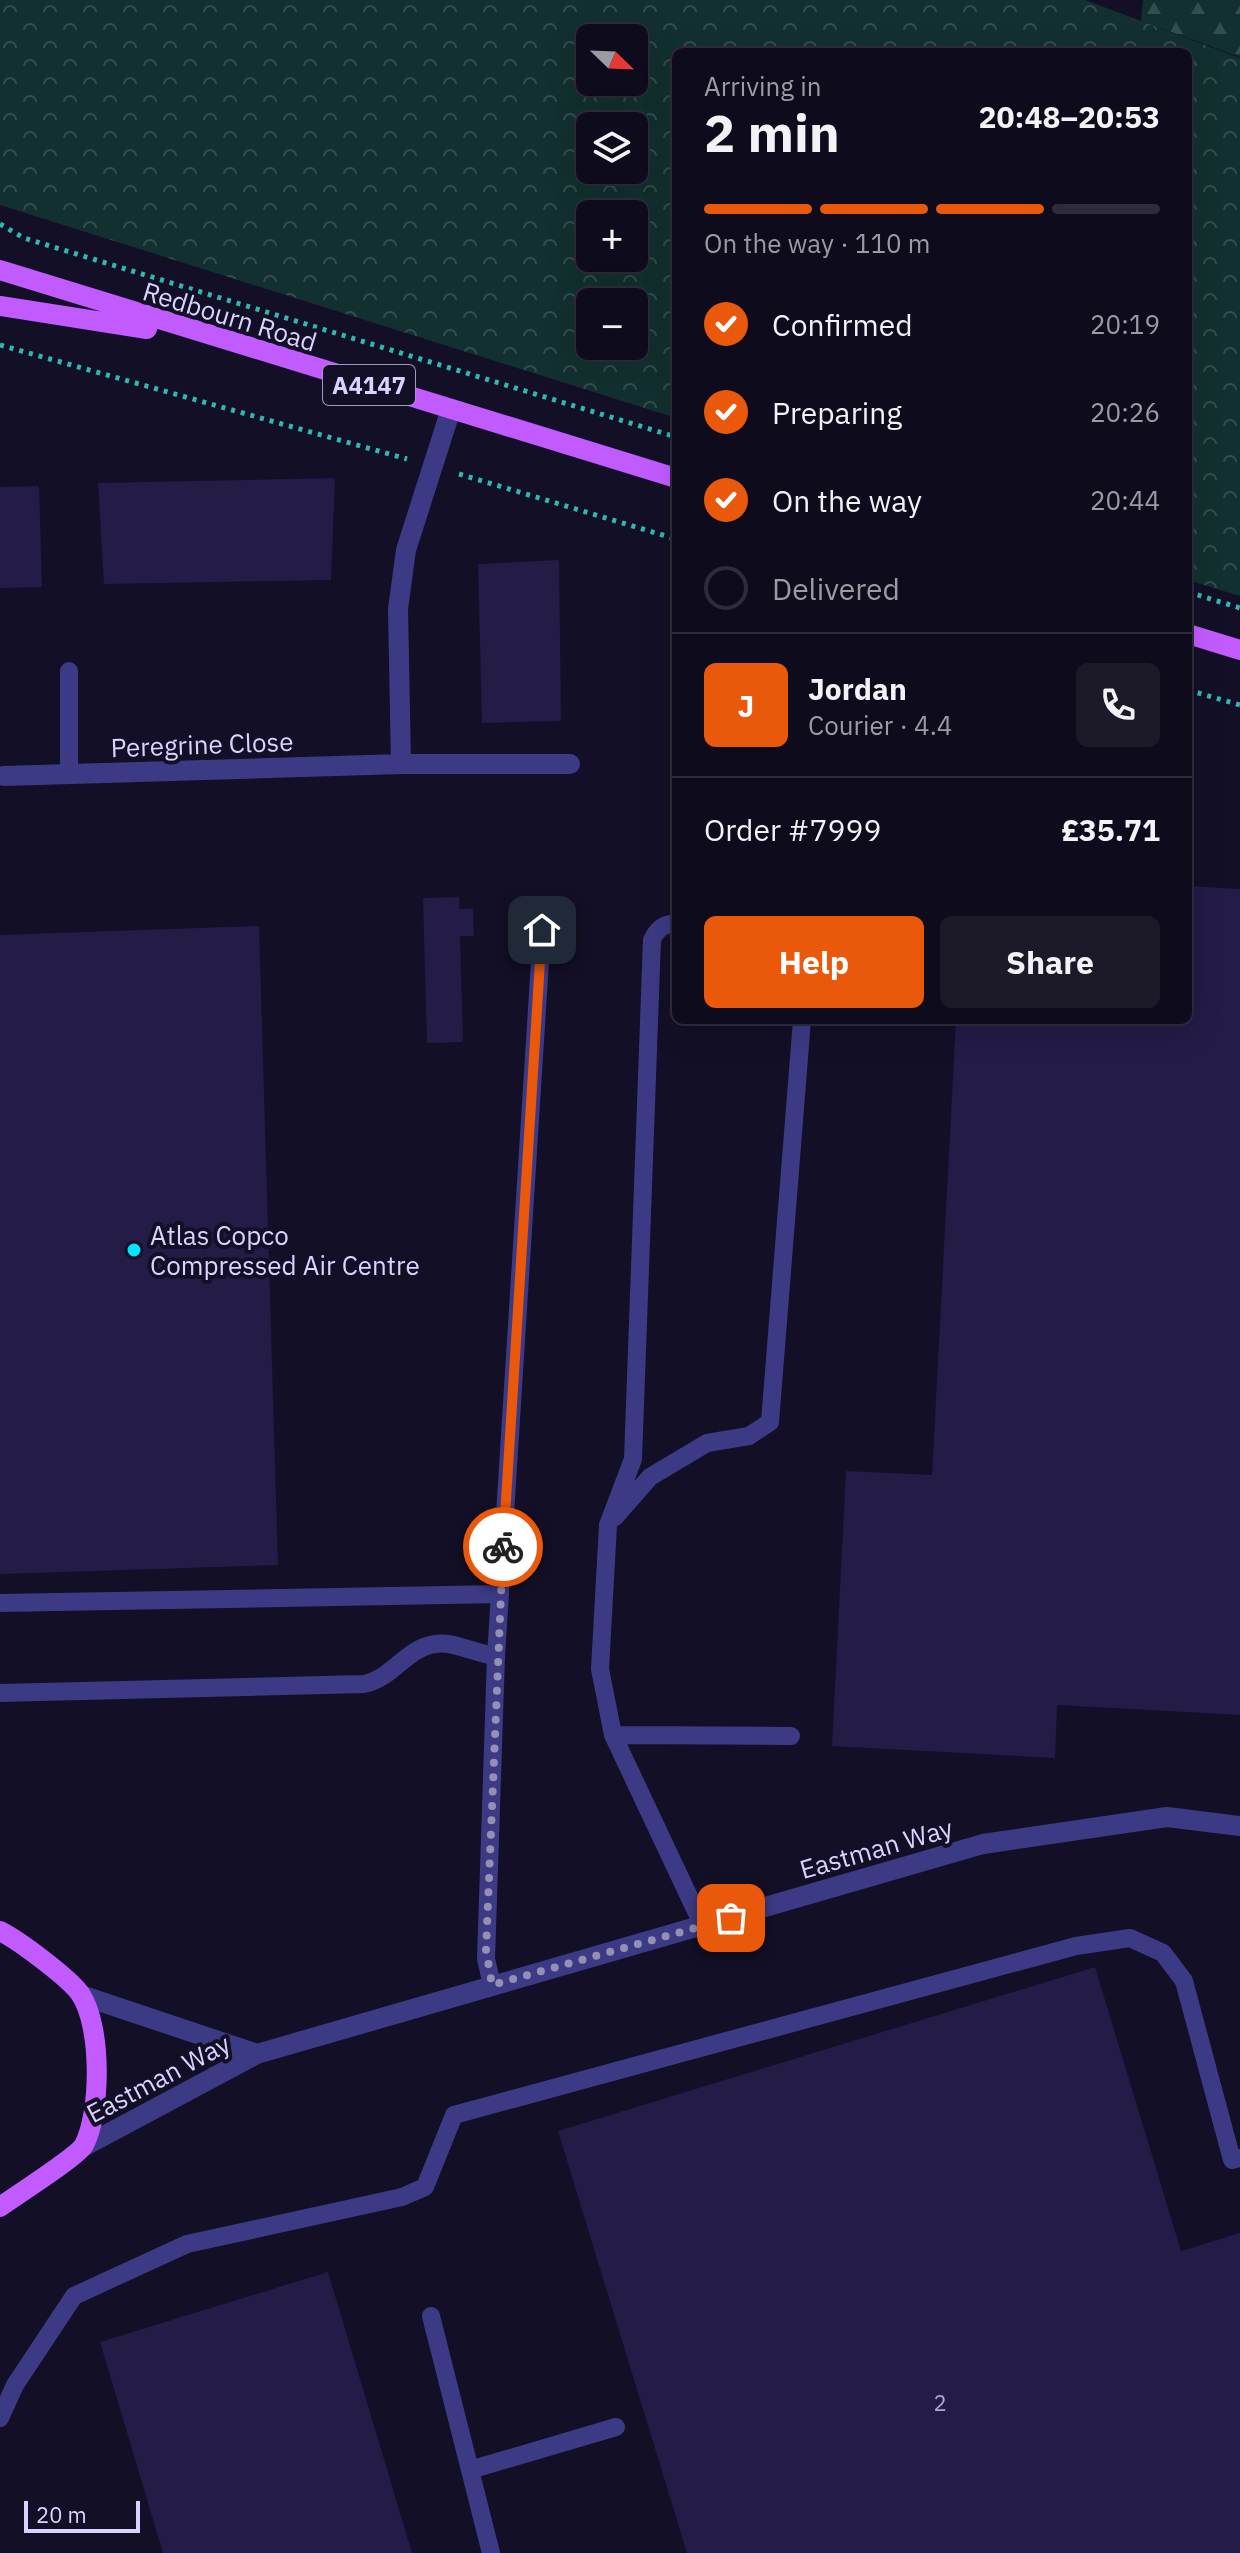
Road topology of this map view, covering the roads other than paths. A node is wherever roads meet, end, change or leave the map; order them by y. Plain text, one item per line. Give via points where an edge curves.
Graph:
1 (0, 270) edge
2 (0, 306) edge
3 (249, 348) junction
4 (451, 409) junction
5 (672, 477) edge
6 (1192, 635) edge
7 (1240, 650) edge
8 (69, 671) dead end
9 (401, 764) junction
10 (570, 764) dead end
11 (69, 774) junction
12 (4, 776) dead end
13 (672, 924) edge
14 (542, 930) dead end
15 (802, 1024) edge
16 (608, 1525) junction
17 (500, 1594) junction
18 (0, 1603) edge
19 (496, 1656) junction
20 (0, 1693) edge
21 (613, 1735) junction
22 (791, 1736) dead end
23 (1240, 1826) edge
24 (703, 1926) junction
25 (0, 1931) edge
26 (492, 1985) junction
27 (81, 1995) junction
28 (257, 2054) junction
29 (83, 2147) junction
30 (1240, 2158) edge
31 (0, 2207) edge
32 (431, 2316) dead end
33 (0, 2418) edge
34 (616, 2427) dead end
35 (470, 2470) junction
36 (491, 2553) edge

1 - 3 main road, Redbourn Road / A4147
2 - 3 main road, A4147
3 - 4 main road, Redbourn Road / A4147
4 - 5 main road, Redbourn Road / A4147
4 - 9 street via 406,550 398,609
6 - 7 main road
8 - 11 lane
9 - 10 street, Peregrine Close
9 - 11 street, Peregrine Close
11 - 12 street, Peregrine Close
13 - 16 lane via 656,931 652,940 633,1459
14 - 17 lane
15 - 16 lane via 770,1422 749,1436 707,1443 650,1477
16 - 21 lane via 600,1669
17 - 18 lane
17 - 19 lane
19 - 20 lane via 435,1644 364,1684
19 - 26 lane via 486,1959
21 - 22 lane
21 - 24 lane
23 - 24 street, Eastman Way via 1167,1817 983,1844
24 - 26 street, Eastman Way
25 - 27 main road
26 - 28 street, Eastman Way
27 - 28 street, Eastman Way
27 - 29 main road via 95,2038 95,2106
28 - 29 street, Eastman Way
29 - 31 main road
30 - 33 lane via 1232,2160 1184,1981 1163,1953 1130,1938 1076,1946 454,2115 425,2187 402,2197 187,2244 74,2296 15,2385
32 - 35 lane
34 - 35 lane
35 - 36 lane

